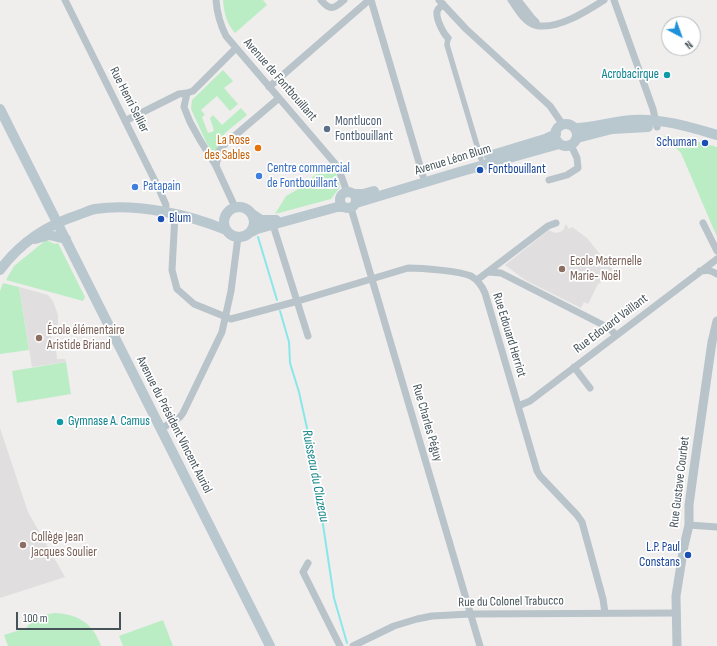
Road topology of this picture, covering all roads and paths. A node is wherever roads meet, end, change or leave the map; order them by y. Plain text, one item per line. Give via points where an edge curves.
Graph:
1 (65, 0) edge
2 (216, 0) edge
3 (321, 0) edge
4 (344, 0) edge
5 (370, 0) edge
6 (511, 0) edge
7 (518, 0) edge
8 (604, 0) edge
9 (614, 0) edge
10 (441, 2) edge
11 (542, 25) junction
12 (448, 38) joint
13 (236, 48) junction
14 (269, 87) junction
15 (187, 93) junction
16 (279, 98) junction
17 (0, 109) edge
18 (125, 121) junction
19 (656, 124) junction
20 (563, 125) junction
21 (575, 128) junction
22 (717, 135) edge
23 (557, 139) junction
24 (717, 141) edge
25 (574, 142) junction
26 (481, 159) junction
27 (216, 166) junction
28 (423, 176) junction
29 (549, 180) dead end
30 (348, 200) junction
31 (235, 207) junction
32 (170, 214) junction
33 (252, 214) junction
34 (225, 216) junction
35 (58, 223) junction
36 (556, 223) dead end
37 (703, 223) dead end
38 (212, 224) junction
39 (273, 226) junction
40 (226, 230) junction
41 (249, 233) junction
42 (238, 237) junction
43 (66, 239) junction
44 (23, 246) junction
45 (717, 252) edge
46 (717, 259) edge
47 (499, 263) junction
48 (0, 270) edge
49 (700, 271) junction
50 (488, 272) junction
51 (501, 273) junction
52 (717, 274) edge
53 (372, 278) junction
54 (478, 280) junction
55 (298, 301) junction
56 (224, 316) junction
57 (717, 321) edge
58 (616, 335) junction
59 (308, 336) dead end
60 (574, 367) junction
61 (590, 388) dead end
62 (518, 406) junction
63 (161, 429) junction
64 (689, 525) junction
65 (717, 527) edge
66 (308, 563) dead end
67 (605, 613) junction
68 (675, 613) junction
69 (470, 614) junction
70 (270, 646) edge
71 (340, 646) edge
72 (353, 646) edge
73 (480, 646) edge
74 (676, 646) edge

1 - 18 street, Rue Henri Sellier
2 - 13 street, Avenue de Fontbouillant via 220,25
3 - 4 street via 332,8
5 - 14 street
5 - 28 street
6 - 11 street via 526,19 535,25
7 - 11 street via 532,18
8 - 11 street via 558,24
9 - 19 street
10 - 12 street via 437,13 443,32
10 - 20 street via 466,29 550,106
12 - 26 street via 447,44
13 - 14 street, Avenue de Fontbouillant
13 - 15 street
14 - 16 street, Avenue de Fontbouillant
15 - 18 street via 179,94
15 - 27 street via 184,107
16 - 27 street via 225,144 219,151
16 - 30 street, Avenue de Fontbouillant via 338,167
17 - 35 main road, Avenue du Président Vincent Auriol
18 - 32 street, Rue Henri Sellier
19 - 21 main road, Avenue Léon Blum via 634,120
19 - 22 main road, Avenue Léon Blum
19 - 24 main road, Avenue Léon Blum
19 - 25 main road, Avenue Léon Blum via 612,129
20 - 21 main road, Avenue Léon Blum via 569,124
20 - 23 main road via 558,128
21 - 25 main road via 577,131
23 - 25 main road, Avenue Léon Blum via 565,146
23 - 26 main road, Avenue Léon Blum via 545,139
23 - 30 main road, Avenue Léon Blum via 459,172
25 - 29 street via 578,168 567,175
26 - 28 main road, Avenue Léon Blum
27 - 31 street
28 - 30 main road, Avenue Léon Blum
30 - 33 main road, Avenue Léon Blum via 276,220 261,220
30 - 39 main road, Avenue Léon Blum via 337,207
30 - 53 street, Rue Charles Péguy
31 - 33 main road, Avenue Léon Blum via 245,208
31 - 34 main road
32 - 35 main road via 146,210 95,210
32 - 38 main road
32 - 56 street, Rue Henri Sellier via 172,270 177,289 194,304
33 - 41 main road via 254,224
34 - 38 main road
34 - 40 main road
35 - 43 main road, Avenue du Président Vincent Auriol
35 - 44 main road via 35,235
36 - 47 street via 548,226
37 - 45 street
38 - 40 main road
39 - 41 main road, Avenue Léon Blum
39 - 55 street
40 - 42 main road
41 - 42 main road, Avenue Léon Blum
42 - 56 street
43 - 44 main road via 49,235
43 - 63 main road, Avenue du Président Vincent Auriol
44 - 48 main road
46 - 49 street, Rue Edouard Vaillant
47 - 50 street
47 - 51 street
49 - 52 street via 707,270
49 - 58 street, Rue Edouard Vaillant
50 - 51 street
50 - 54 street
51 - 58 street via 609,328
53 - 54 street, Rue Edouard Herriot via 408,268 421,268 464,274
53 - 55 street, Rue Edouard Herriot
53 - 69 street, Rue Charles Péguy
54 - 62 street, Rue Edouard Herriot via 485,293
55 - 56 street, Rue Edouard Herriot via 237,318
55 - 59 street
56 - 63 street via 222,332 183,413
57 - 64 street, Rue Gustave Courbet via 695,461
58 - 60 street, Rue Edouard Vaillant
60 - 61 street
60 - 62 street, Rue Edouard Vaillant via 530,401
62 - 67 street, Rue Edouard Herriot via 537,471 582,522
63 - 70 main road, Avenue du Président Vincent Auriol
64 - 65 street
64 - 68 street, Rue Gustave Courbet
66 - 71 street via 303,572
67 - 68 street, Rue du Colonel Trabucco
67 - 69 street, Rue du Colonel Trabucco
68 - 74 street, Rue Gustave Courbet
69 - 72 street, Rue du Colonel Trabucco via 417,619 394,626
69 - 73 street, Rue Charles Péguy

